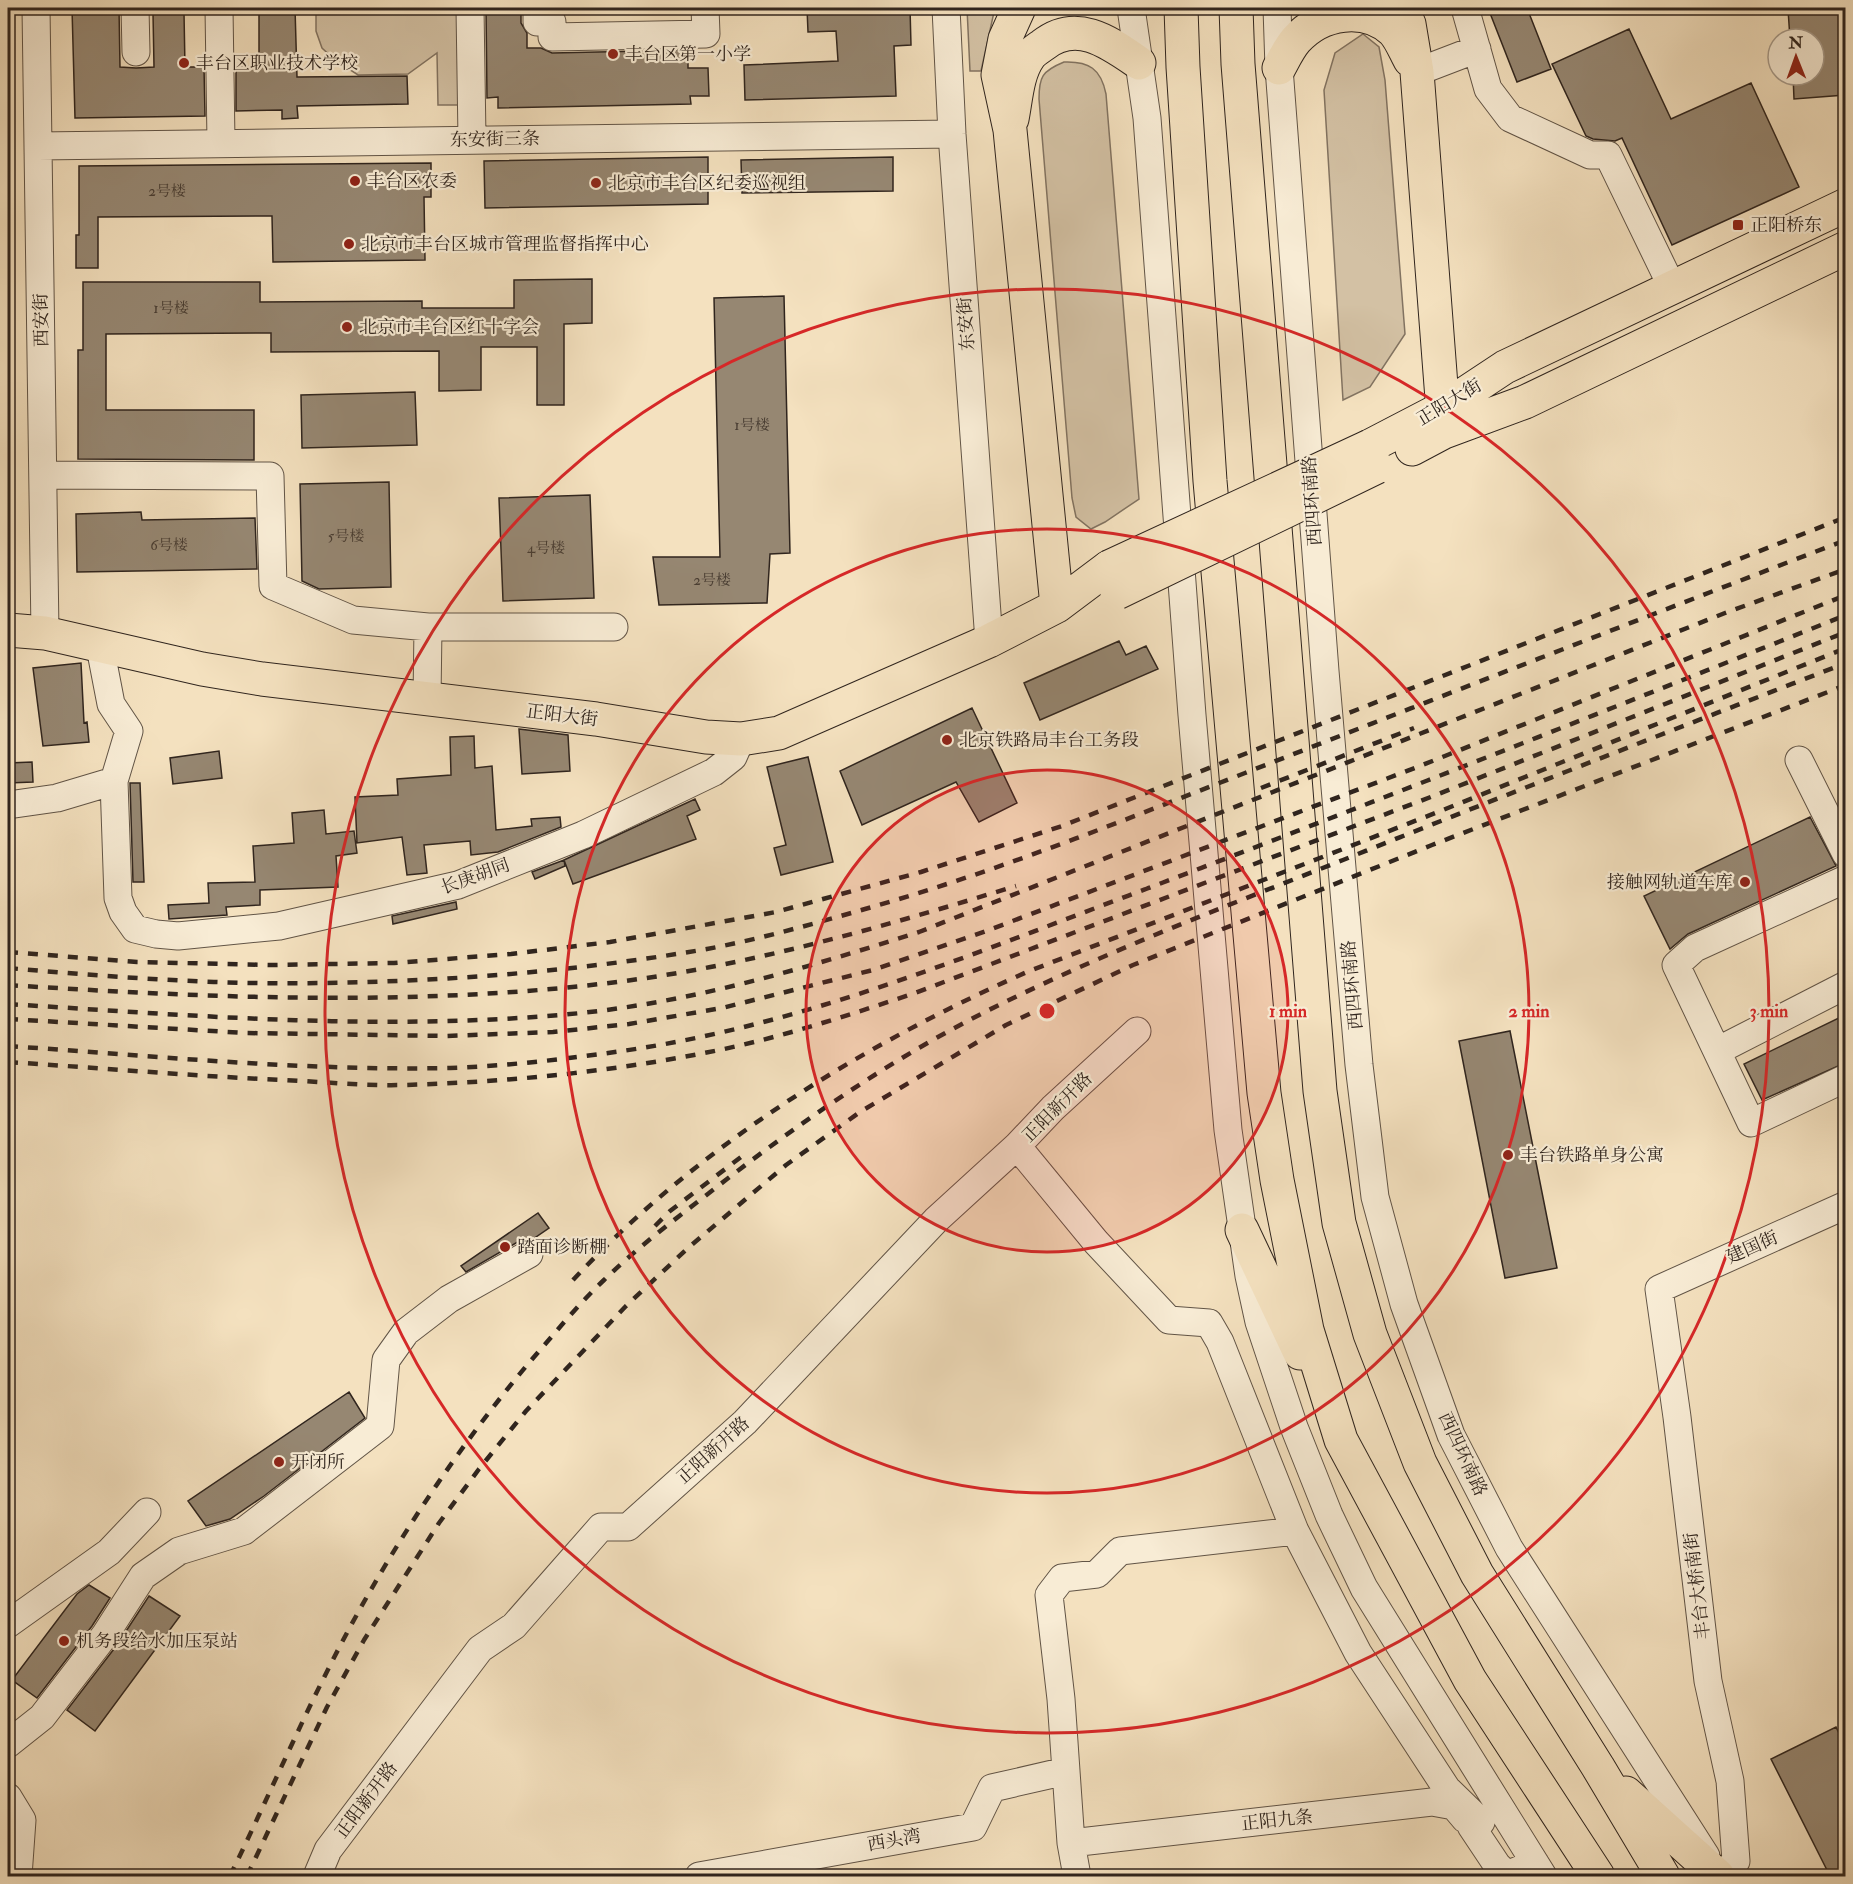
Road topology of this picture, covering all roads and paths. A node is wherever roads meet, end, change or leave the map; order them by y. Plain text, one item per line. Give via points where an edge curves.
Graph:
1 (36, 8) edge
2 (135, 8) edge
3 (219, 8) edge
4 (470, 8) edge
5 (537, 8) edge
6 (705, 8) edge
7 (946, 8) edge
8 (1019, 8) edge
9 (1131, 8) edge
10 (1181, 8) edge
11 (1236, 8) edge
12 (1277, 8) edge
13 (1401, 8) edge
14 (1465, 8) edge
15 (1477, 49) junction
16 (136, 52) dead end
17 (1139, 63) junction
18 (1279, 68) junction
19 (1417, 72) junction
20 (1010, 130) junction
21 (952, 134) junction
22 (472, 139) junction
23 (221, 142) junction
24 (38, 146) junction
25 (1845, 205) edge
26 (1845, 248) edge
27 (1672, 286) junction
28 (1443, 420) junction
29 (44, 475) junction
30 (1057, 606) junction
31 (428, 627) junction
32 (614, 627) dead end
33 (8, 630) edge
34 (45, 633) junction
35 (989, 641) junction
36 (100, 646) junction
37 (427, 699) junction
38 (741, 739) junction
39 (1799, 760) dead end
40 (114, 781) junction
41 (8, 806) edge
42 (1845, 854) edge
43 (1845, 879) edge
44 (1845, 985) edge
45 (1137, 1031) dead end
46 (1717, 1051) junction
47 (1845, 1078) edge
48 (1017, 1146) junction
49 (1845, 1205) edge
50 (1242, 1230) junction
51 (529, 1254) dead end
52 (1659, 1289) joint
53 (1341, 1440) junction
54 (147, 1512) dead end
55 (1295, 1531) junction
56 (8, 1624) edge
57 (8, 1744) edge
58 (1599, 1767) junction
59 (1066, 1771) junction
60 (8, 1797) edge
61 (1548, 1801) junction
62 (1486, 1820) junction
63 (1071, 1843) junction
64 (1539, 1870) edge
65 (18, 1876) edge
66 (316, 1876) edge
67 (699, 1876) edge
68 (1077, 1876) edge
69 (1575, 1876) edge
70 (1598, 1876) edge
71 (1663, 1876) edge
72 (1720, 1876) edge

1 - 24 street, 西安街
2 - 16 street
3 - 23 street
4 - 22 street
5 - 6 street via 537,22 552,22 552,37 706,34
7 - 21 street, 东安街
8 - 20 main road via 1005,39 998,75
9 - 17 street
10 - 53 main road via 1210,481 1264,1093 1307,1330
11 - 58 main road via 1320,1090 1339,1223 1370,1334 1420,1463 1477,1574
12 - 18 street, 西四环南路
13 - 19 main road via 1409,24
14 - 15 street
15 - 19 street
15 - 27 street via 1488,88 1510,118 1590,154 1608,155
17 - 20 main road via 1107,41 1080,32 1052,38 1029,56 1019,82
17 - 50 street via 1147,118 1226,1106
18 - 19 main road via 1296,40 1318,22 1347,14 1370,16 1394,32
18 - 72 street, 西四环南路 via 1329,719 1359,1065 1376,1197 1404,1304 1451,1435 1509,1548
19 - 28 main road
20 - 30 main road
21 - 22 street, 东安街三条
21 - 35 street, 东安街
22 - 23 street, 东安街三条
23 - 24 street, 东安街三条
24 - 29 street, 西安街
25 - 27 main road, 正阳大街
26 - 28 main road, 正阳大街 via 1525,402
27 - 28 main road, 正阳大街 via 1505,367
28 - 30 main road, 正阳大街, bridge
29 - 31 street via 270,476 273,586 352,620
29 - 34 street, 西安街
30 - 35 main road, 正阳大街
31 - 32 street
31 - 37 street
33 - 34 main road, 正阳大街
34 - 36 main road, 正阳大街
35 - 38 main road, 正阳大街 via 779,733
36 - 37 main road, 正阳大街 via 262,680
36 - 40 street, 长庚胡同 via 111,705 129,731
37 - 38 main road, 正阳大街
38 - 40 street, 长庚胡同 via 733,757 714,771 583,835 458,885 279,926 178,936 135,929 123,912 118,898
39 - 42 street
40 - 41 street via 57,798
43 - 46 street via 1695,948 1676,965
44 - 46 street
45 - 48 street, 正阳新开路
46 - 47 street via 1751,1123
48 - 55 street via 1096,1242 1169,1320 1209,1323
48 - 66 street, 正阳新开路 via 936,1220 745,1422 628,1527 601,1527 514,1626 480,1649 328,1850
49 - 52 street, 建国街
50 - 53 main road
50 - 62 street via 1259,1322 1329,1515
51 - 57 street via 449,1299 406,1332 386,1360 380,1426 243,1531 179,1551 143,1576 105,1635 42,1717
52 - 72 street, 丰台大桥南街 via 1708,1681 1730,1781 1736,1861
53 - 61 main road via 1470,1680
54 - 56 street via 109,1551
55 - 59 street via 1120,1551 1097,1574 1062,1578 1049,1595
55 - 62 street via 1358,1653 1447,1789
58 - 71 main road
58 - 72 main road
59 - 63 street
59 - 67 street, 西头湾 via 992,1788 973,1827
60 - 65 street via 22,1820
61 - 69 main road
61 - 70 main road
62 - 63 street, 正阳九条 via 1454,1806 1432,1802
62 - 64 street
62 - 64 street via 1497,1865 1507,1875
63 - 68 street

